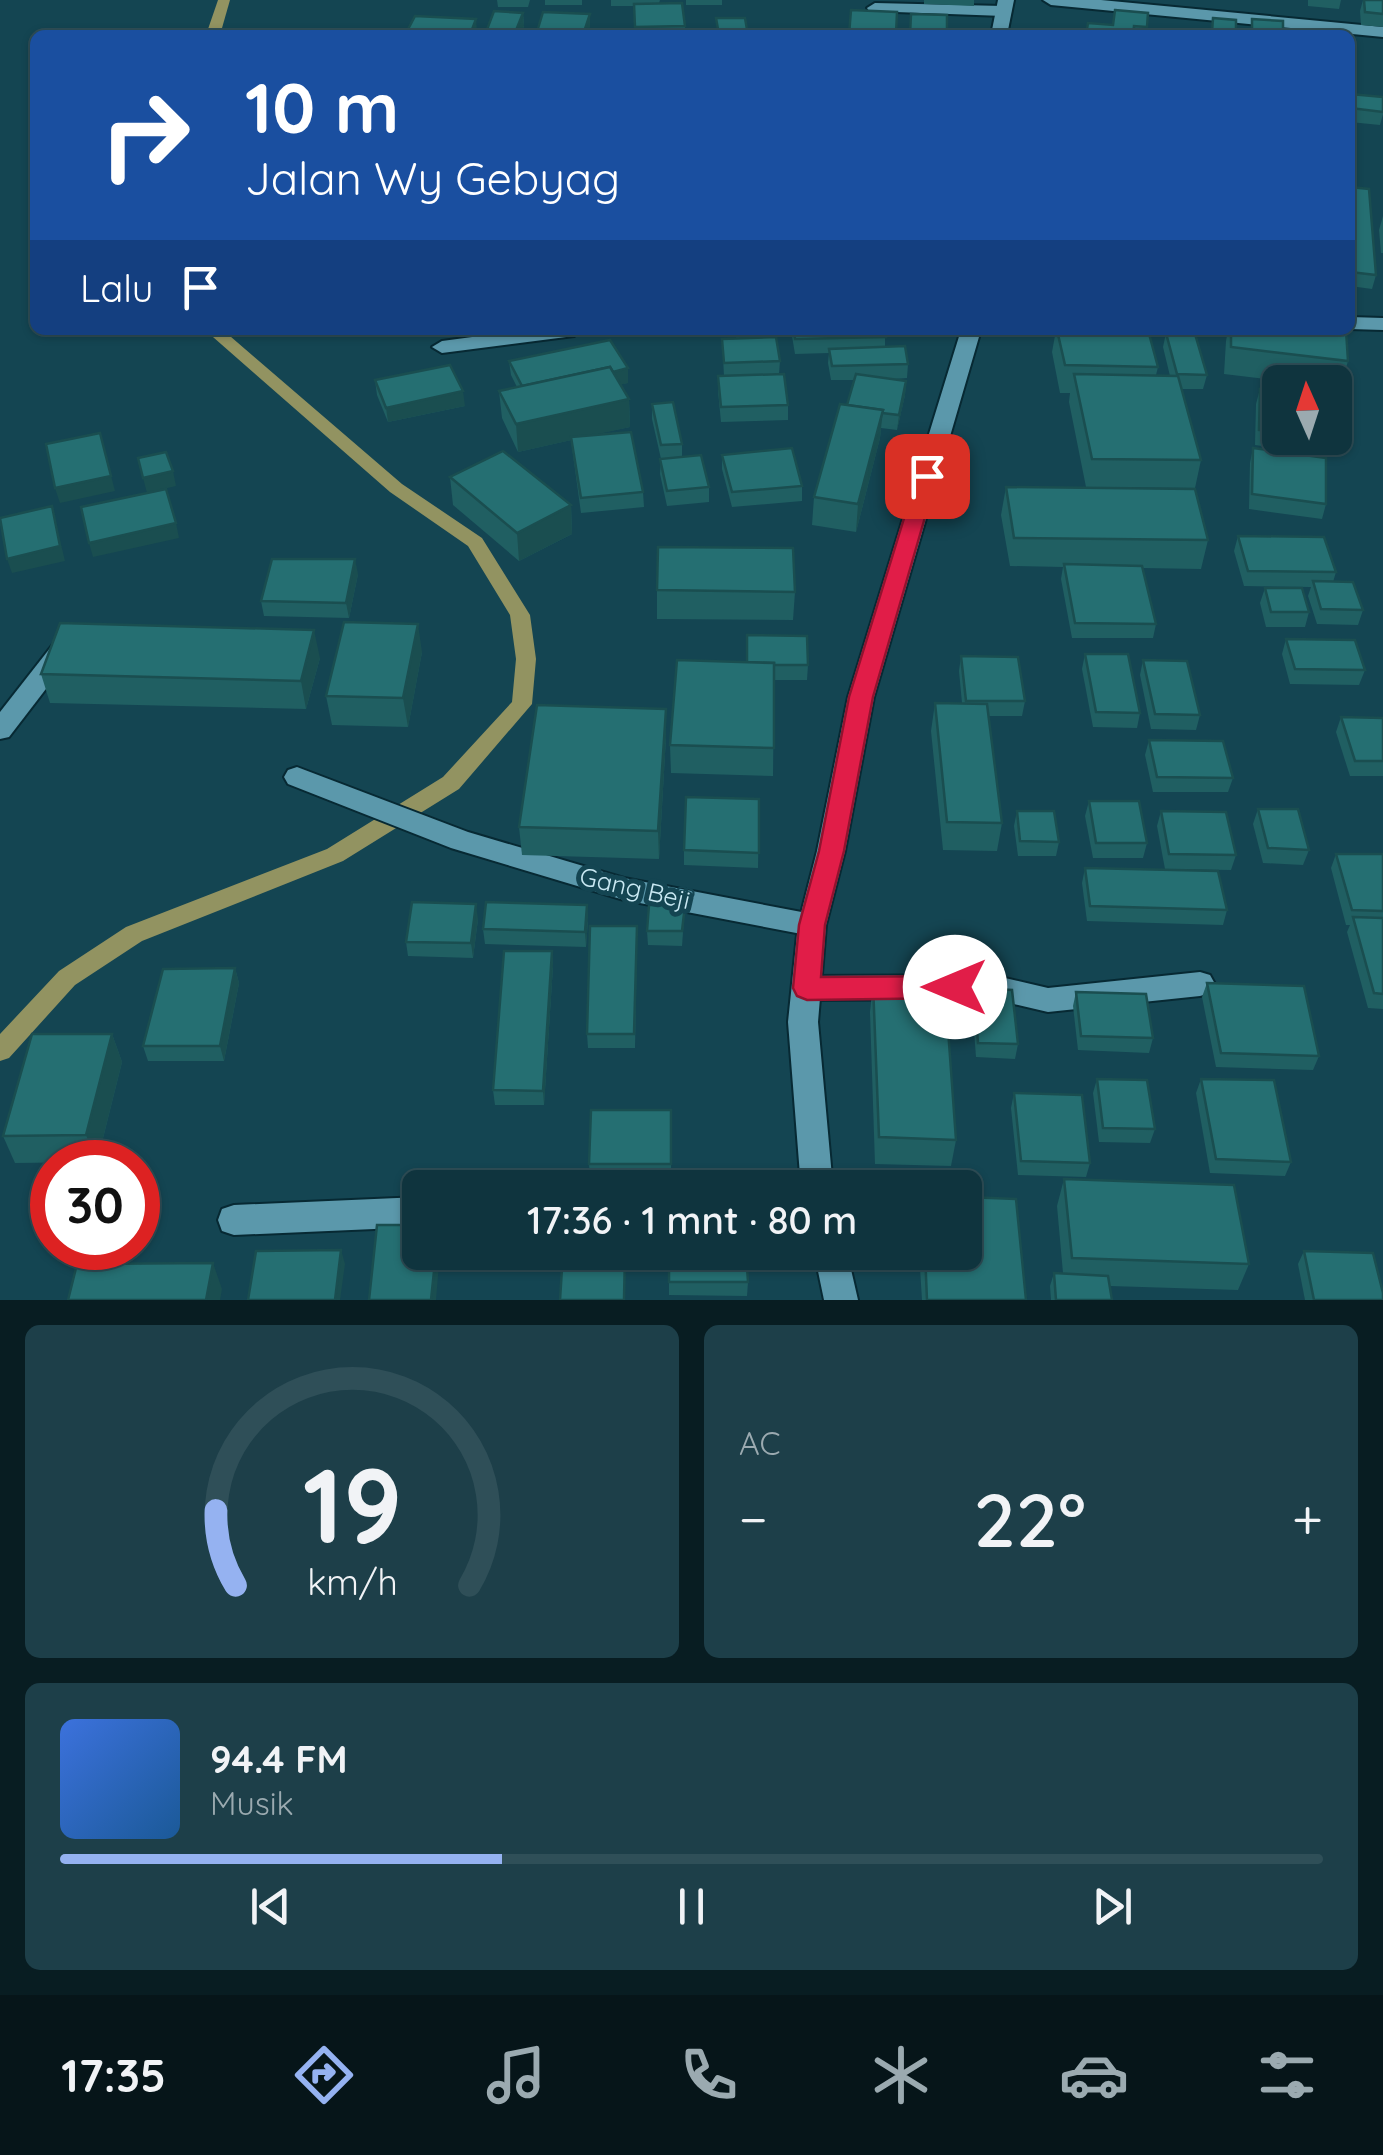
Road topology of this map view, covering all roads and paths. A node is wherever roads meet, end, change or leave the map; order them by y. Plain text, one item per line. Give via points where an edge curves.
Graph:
1 (1052, 0) edge
2 (1004, 5) edge
3 (875, 8) edge
4 (999, 30) edge
5 (1383, 32) edge
6 (1355, 323) edge
7 (1383, 324) edge
8 (535, 335) edge
9 (970, 335) edge
10 (442, 347) dead end
11 (94, 640) edge
12 (0, 730) edge
13 (298, 777) dead end
14 (812, 925) junction
15 (1200, 984) dead end
16 (807, 988) junction
17 (815, 1170) edge
18 (402, 1213) edge
19 (234, 1220) dead end
20 (834, 1270) edge
21 (841, 1300) edge

1 - 5 street
2 - 3 street
2 - 4 street
6 - 7 street
8 - 10 street
9 - 14 street via 861,697
11 - 12 street via 60,651
13 - 14 street, Gang Beji via 461,840 624,889
14 - 16 street
15 - 16 street via 1048,1000 992,987
16 - 17 street via 803,1022
18 - 19 street
20 - 21 street

